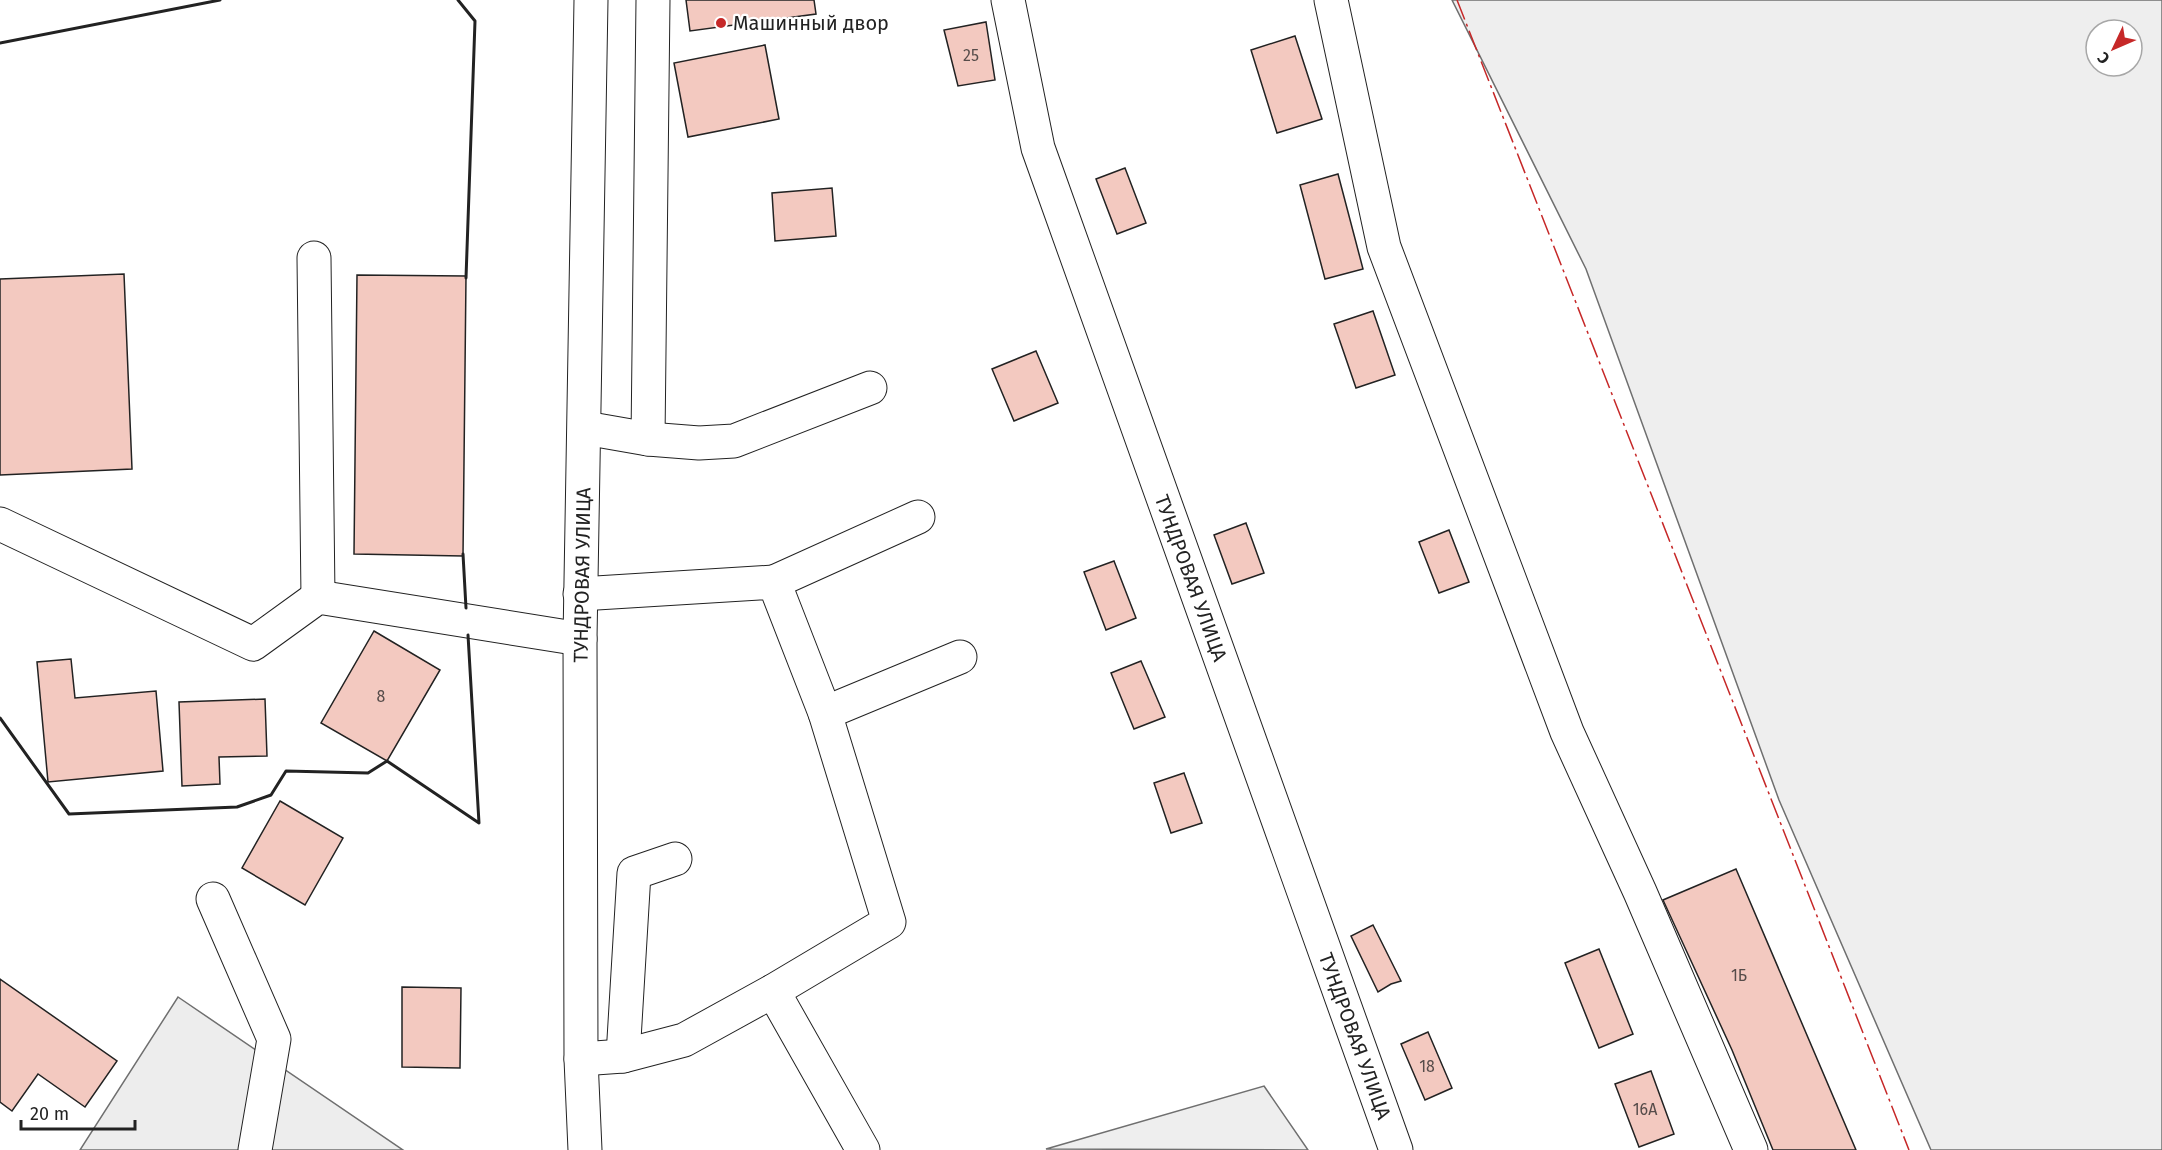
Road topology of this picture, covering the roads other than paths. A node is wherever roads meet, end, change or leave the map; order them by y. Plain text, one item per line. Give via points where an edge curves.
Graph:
1 (591, 0) edge
2 (653, 0) edge
3 (1008, 0) edge
4 (1331, 0) edge
5 (314, 258) dead end
6 (870, 388) dead end
7 (585, 428) junction
8 (648, 439) junction
9 (918, 517) dead end
10 (0, 524) edge
11 (774, 582) junction
12 (580, 594) junction
13 (318, 597) junction
14 (580, 639) junction
15 (960, 657) dead end
16 (825, 713) junction
17 (675, 859) dead end
18 (213, 899) dead end
19 (773, 991) junction
20 (623, 1056) junction
21 (581, 1059) junction
22 (255, 1150) edge
23 (585, 1150) edge
24 (863, 1150) edge
25 (1396, 1150) edge
26 (1751, 1150) edge

1 - 7 street, ТУНДРОВАЯ УЛИЦА
2 - 8 street
3 - 25 street, ТУНДРОВАЯ УЛИЦА via 1038,148
4 - 26 street via 1384,247 1567,732
5 - 13 street
6 - 8 street via 734,441
7 - 8 street
7 - 12 street, ТУНДРОВАЯ УЛИЦА
9 - 11 street
10 - 13 street via 254,644
11 - 12 street
11 - 16 street
12 - 14 street, ТУНДРОВАЯ УЛИЦА
13 - 14 street
14 - 21 street, ТУНДРОВАЯ УЛИЦА
15 - 16 street
16 - 19 street via 889,922
17 - 20 street via 634,873
18 - 22 street via 274,1039
19 - 20 street via 684,1040
19 - 24 street
20 - 21 street
21 - 23 street, ТУНДРОВАЯ УЛИЦА

